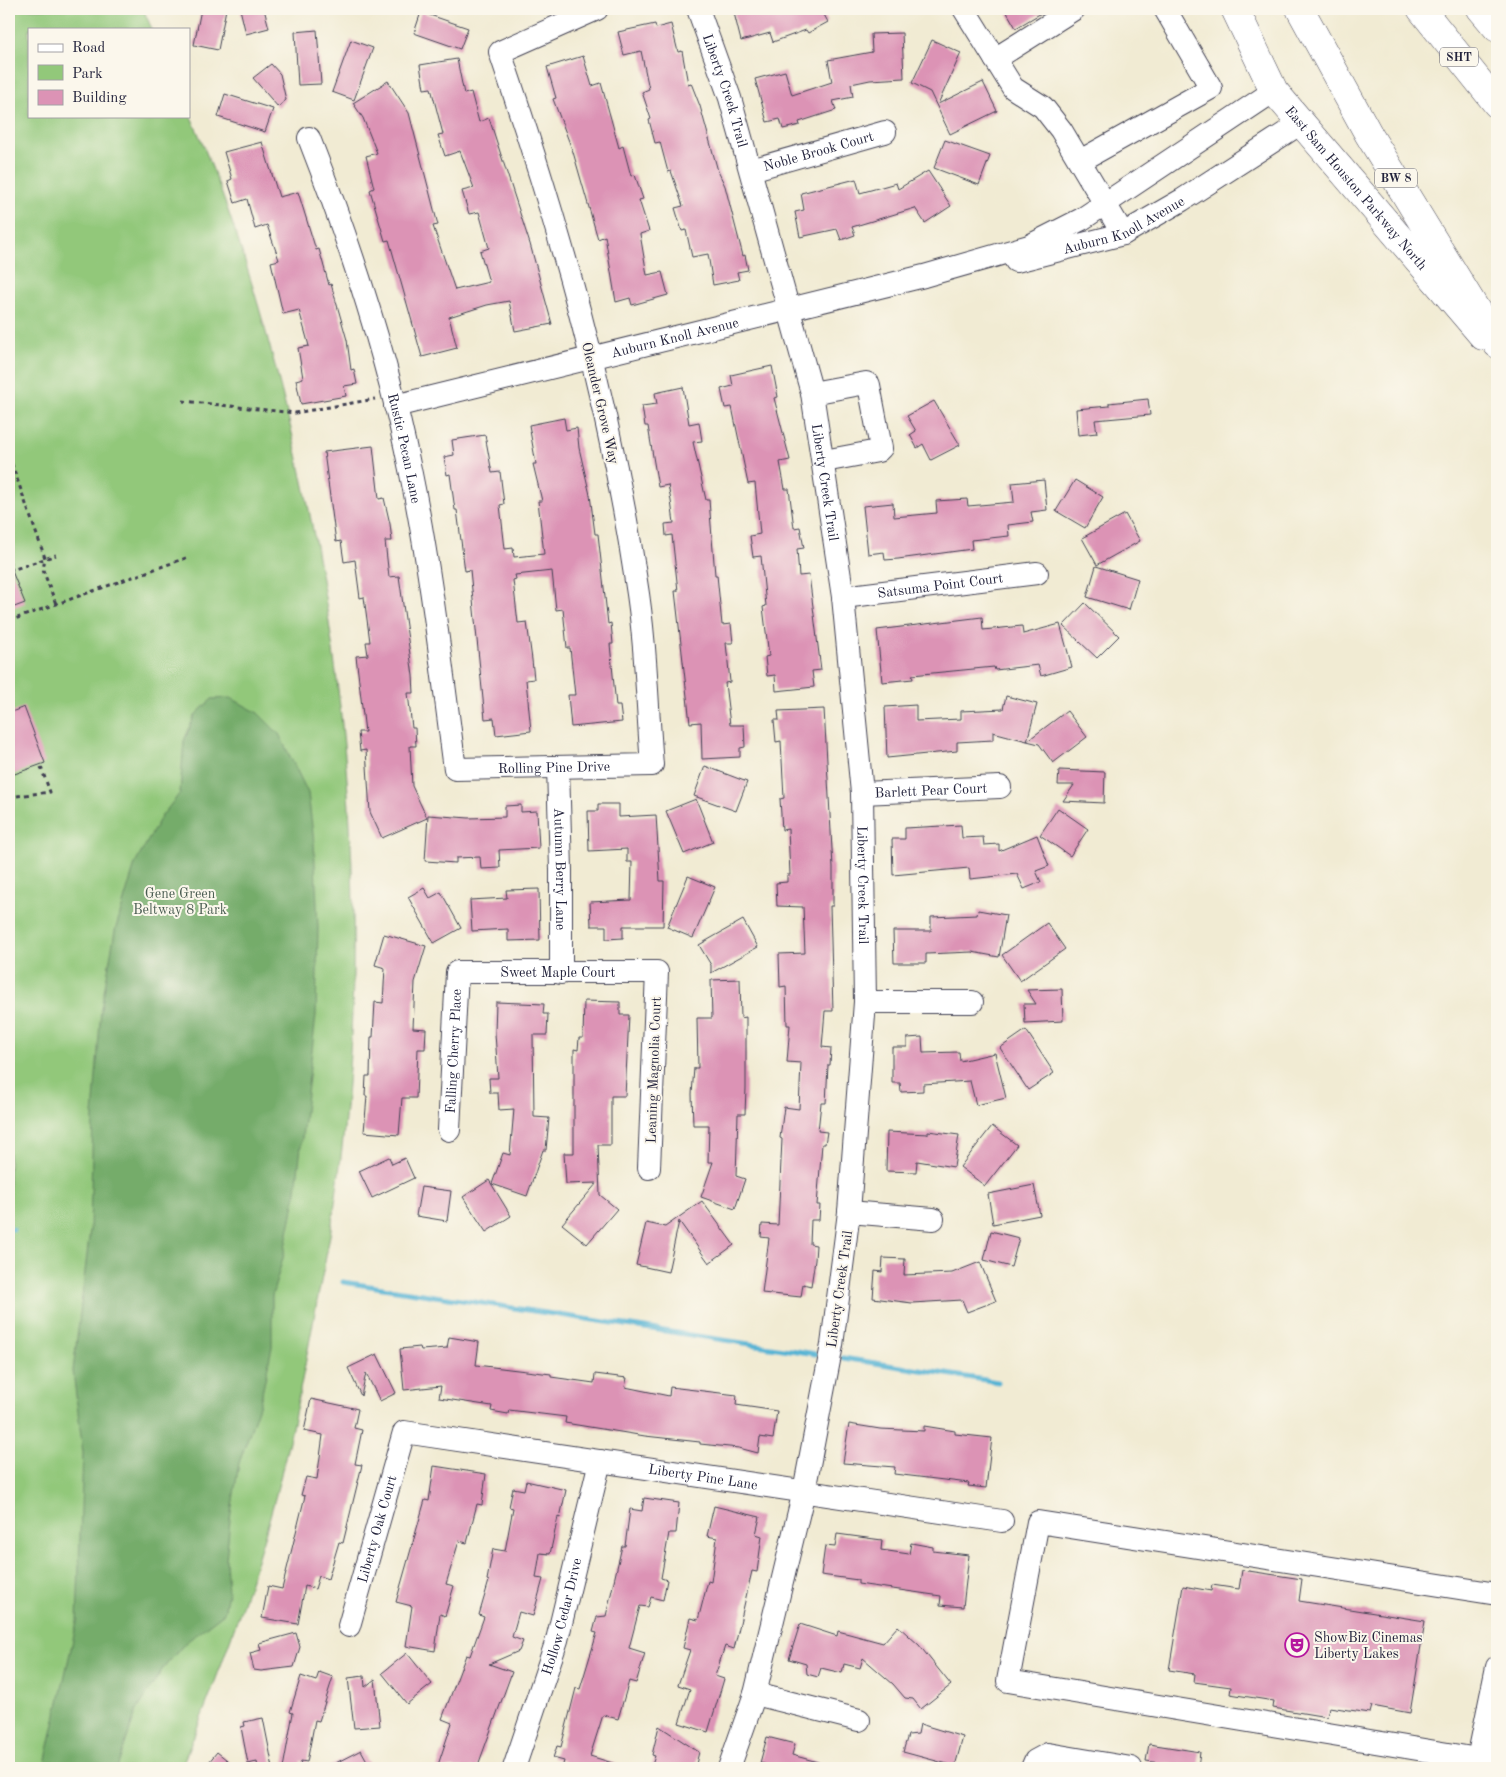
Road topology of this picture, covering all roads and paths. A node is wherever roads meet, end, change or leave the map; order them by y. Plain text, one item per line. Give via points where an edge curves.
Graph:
1 (698, 9) edge
2 (964, 9) edge
3 (1074, 9) edge
4 (1165, 9) edge
5 (1235, 9) edge
6 (1300, 9) edge
7 (1421, 9) edge
8 (1481, 9) edge
9 (588, 10) edge
10 (1497, 28) edge
11 (995, 59) junction
12 (1274, 91) junction
13 (1497, 104) edge
14 (1301, 123) junction
15 (885, 132) dead end
16 (310, 138) dead end
17 (1080, 161) junction
18 (751, 170) junction
19 (1105, 204) junction
20 (1123, 234) junction
21 (924, 276) junction
22 (788, 308) junction
23 (1497, 344) edge
24 (1497, 353) edge
25 (591, 357) junction
26 (812, 394) junction
27 (183, 401) dead end
28 (395, 406) junction
29 (9, 456) edge
30 (824, 461) junction
31 (56, 555) dead end
32 (46, 558) junction
33 (186, 558) dead end
34 (9, 560) edge
35 (10, 570) edge
36 (1037, 573) dead end
37 (843, 596) junction
38 (56, 604) junction
39 (9, 621) edge
40 (652, 765) joint
41 (558, 767) junction
42 (41, 768) dead end
43 (455, 770) joint
44 (1000, 787) dead end
45 (862, 793) junction
46 (9, 797) edge
47 (457, 972) joint
48 (561, 972) junction
49 (657, 972) joint
50 (865, 1002) junction
51 (972, 1002) dead end
52 (449, 1130) dead end
53 (649, 1168) dead end
54 (849, 1212) junction
55 (933, 1219) dead end
56 (404, 1432) joint
57 (600, 1461) junction
58 (804, 1491) junction
59 (1002, 1521) dead end
60 (1497, 1594) edge
61 (349, 1626) dead end
62 (1497, 1667) edge
63 (755, 1694) junction
64 (859, 1720) dead end
65 (1488, 1761) edge
66 (514, 1768) edge
67 (729, 1768) edge
68 (1032, 1768) edge
69 (1131, 1768) edge

1 - 18 street, Liberty Creek Trail via 730,98
2 - 11 street
3 - 11 street
4 - 17 street via 1211,88
5 - 12 main road, East Sam Houston Parkway North / BW 8
6 - 23 main road, BW 8 via 1369,135
7 - 13 main road, SHT
8 - 10 main road
9 - 25 street, Oleander Grove Way via 500,52 539,168
11 - 17 street via 1014,88 1043,107
12 - 14 main road, East Sam Houston Parkway North / BW 8
12 - 19 street, Auburn Knoll Avenue
14 - 20 street, Auburn Knoll Avenue
14 - 24 main road, East Sam Houston Parkway North / BW 8
15 - 18 street, Noble Brook Court
16 - 28 street, Rustic Pecan Lane via 374,319
17 - 19 street
18 - 22 street, Liberty Creek Trail
19 - 20 street
19 - 21 street, Auburn Knoll Avenue via 1029,246
20 - 21 street, Auburn Knoll Avenue via 1033,258
21 - 22 street, Auburn Knoll Avenue
22 - 25 street, Auburn Knoll Avenue
22 - 26 street, Liberty Creek Trail
25 - 28 street, Auburn Knoll Avenue
25 - 40 street, Oleander Grove Way via 608,422 637,582
26 - 30 street, Liberty Creek Trail
26 - 30 street via 869,385 881,448
27 - 28 path via 296,413 375,399
28 - 43 street, Rustic Pecan Lane via 411,474
29 - 32 path
30 - 37 street, Liberty Creek Trail
31 - 32 path
32 - 35 path
32 - 38 path via 43,570
33 - 38 path
34 - 35 path
36 - 37 street, Satsuma Point Court
37 - 45 street, Liberty Creek Trail
38 - 39 path
40 - 41 street, Rolling Pine Drive
41 - 43 street, Rolling Pine Drive
41 - 48 street, Autumn Berry Lane
42 - 46 path via 50,792
44 - 45 street, Barlett Pear Court
45 - 50 street, Liberty Creek Trail
47 - 48 street, Sweet Maple Court
47 - 52 street, Falling Cherry Place
48 - 49 street, Sweet Maple Court
49 - 53 street, Leaning Magnolia Court
50 - 51 street
50 - 54 street, Liberty Creek Trail
54 - 55 street
54 - 58 street, Liberty Creek Trail via 832,1345
56 - 57 street, Liberty Pine Lane
56 - 61 street, Liberty Oak Court
57 - 58 street, Liberty Pine Lane
57 - 66 street, Hollow Cedar Drive via 557,1640
58 - 59 street, Liberty Pine Lane
58 - 63 street, Liberty Creek Trail
60 - 65 street via 1038,1522 1008,1681
62 - 65 street
63 - 64 street
63 - 67 street, Liberty Creek Trail
68 - 69 street via 1035,1761 1048,1754

